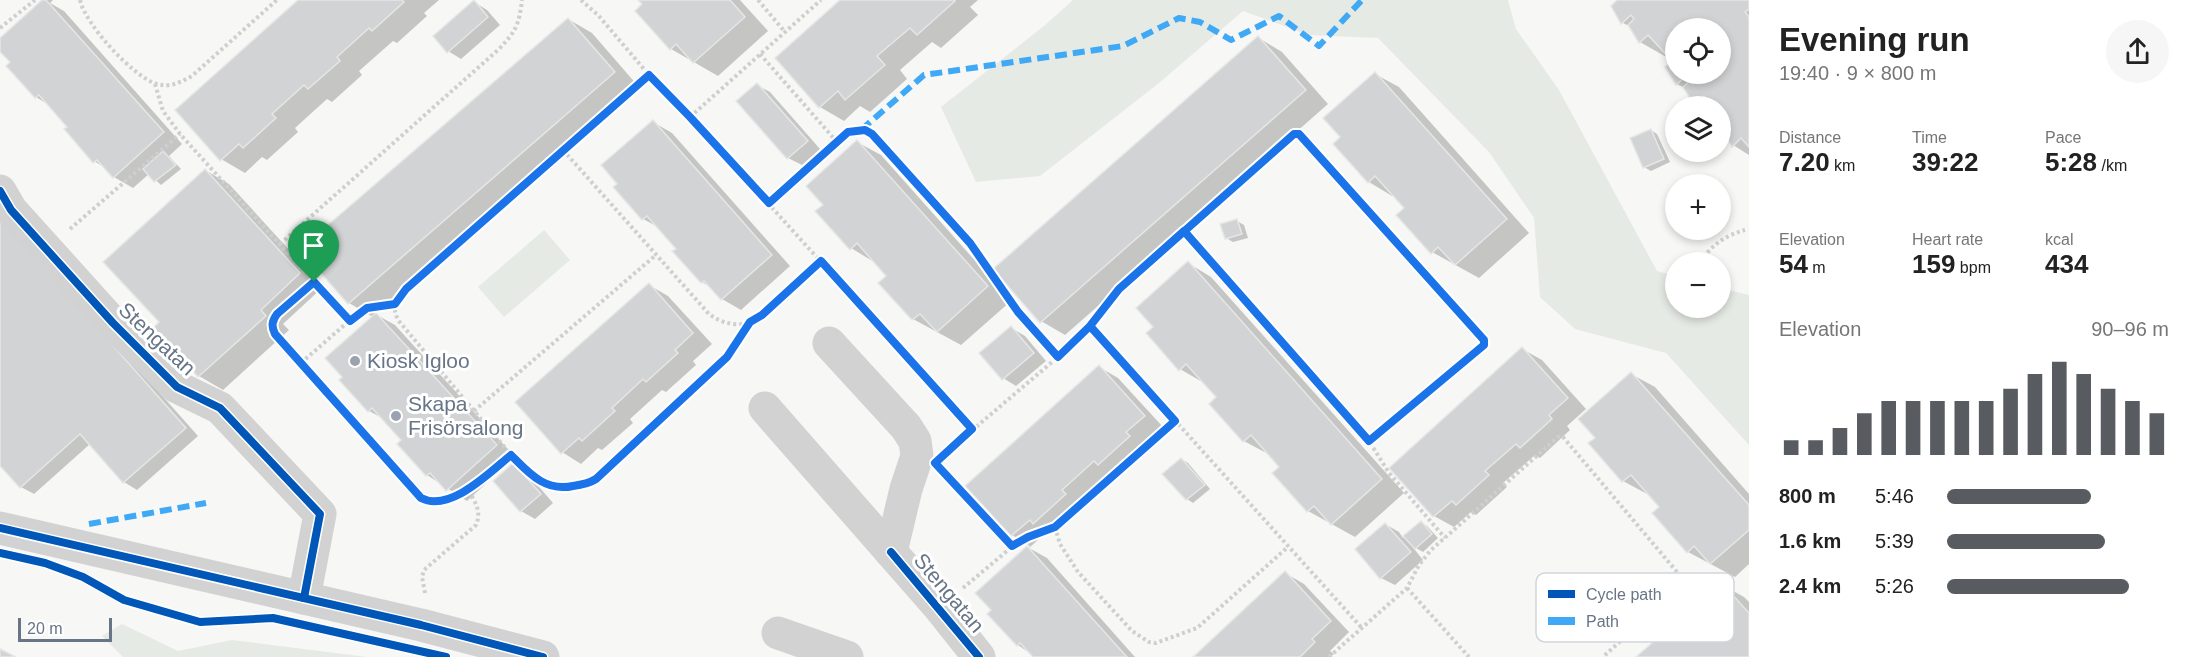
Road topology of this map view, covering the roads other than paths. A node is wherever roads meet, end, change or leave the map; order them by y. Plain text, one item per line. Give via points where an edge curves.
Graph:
1 (0, 191) edge
2 (829, 343) dead end
3 (765, 408) dead end
4 (0, 528) edge
5 (891, 552) junction
6 (304, 598) junction
7 (778, 633) dead end
8 (543, 657) edge
9 (848, 657) edge
10 (979, 657) edge

1 - 6 street, Stengatan via 11,210 113,323 177,387 220,408 320,514
2 - 5 street via 915,441 917,456
3 - 5 street, Stengatan
4 - 6 street
5 - 10 street, Stengatan
6 - 8 street
7 - 9 street

